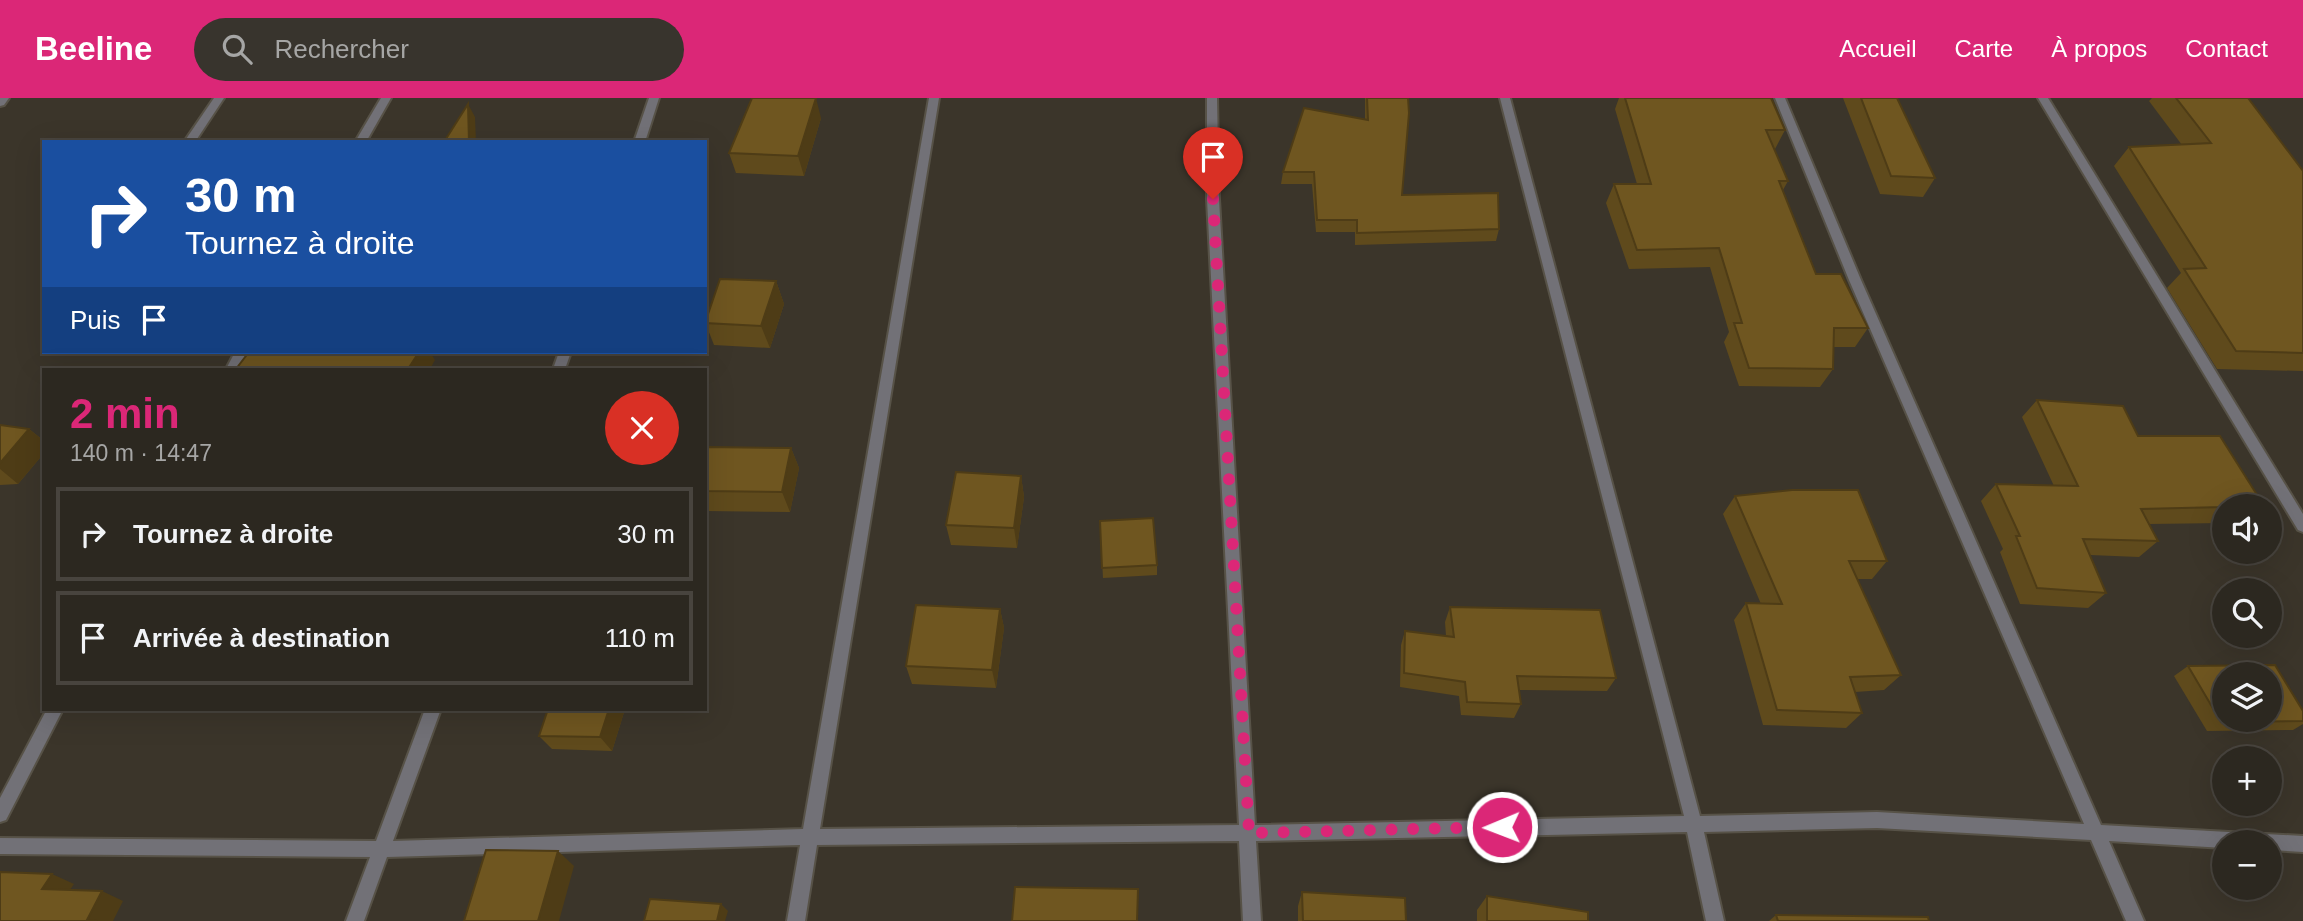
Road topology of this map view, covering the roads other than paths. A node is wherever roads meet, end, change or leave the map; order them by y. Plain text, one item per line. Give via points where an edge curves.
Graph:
1 (4, 98) edge
2 (219, 98) edge
3 (386, 98) edge
4 (654, 98) edge
5 (934, 98) edge
6 (1212, 98) edge
7 (1506, 98) edge
8 (1780, 98) edge
9 (2043, 98) edge
10 (0, 103) edge
11 (190, 140) edge
12 (361, 140) edge
13 (640, 140) edge
14 (2303, 526) edge
15 (54, 711) edge
16 (432, 711) edge
17 (0, 814) edge
18 (1694, 824) junction
19 (2095, 831) junction
20 (1249, 833) junction
21 (810, 837) junction
22 (2303, 844) edge
23 (0, 846) edge
24 (382, 849) junction
25 (355, 921) edge
26 (796, 921) edge
27 (1252, 921) edge
28 (1715, 921) edge
29 (2135, 921) edge

1 - 10 street
2 - 11 street
3 - 12 street
4 - 13 street
5 - 21 street
6 - 20 street via 1213,199
7 - 18 street
8 - 19 street
9 - 14 street
15 - 17 street
16 - 24 street
18 - 19 street via 1877,820
18 - 20 street
18 - 28 street
19 - 22 street
19 - 29 street
20 - 21 street
20 - 27 street
21 - 24 street
21 - 26 street
23 - 24 street
24 - 25 street

